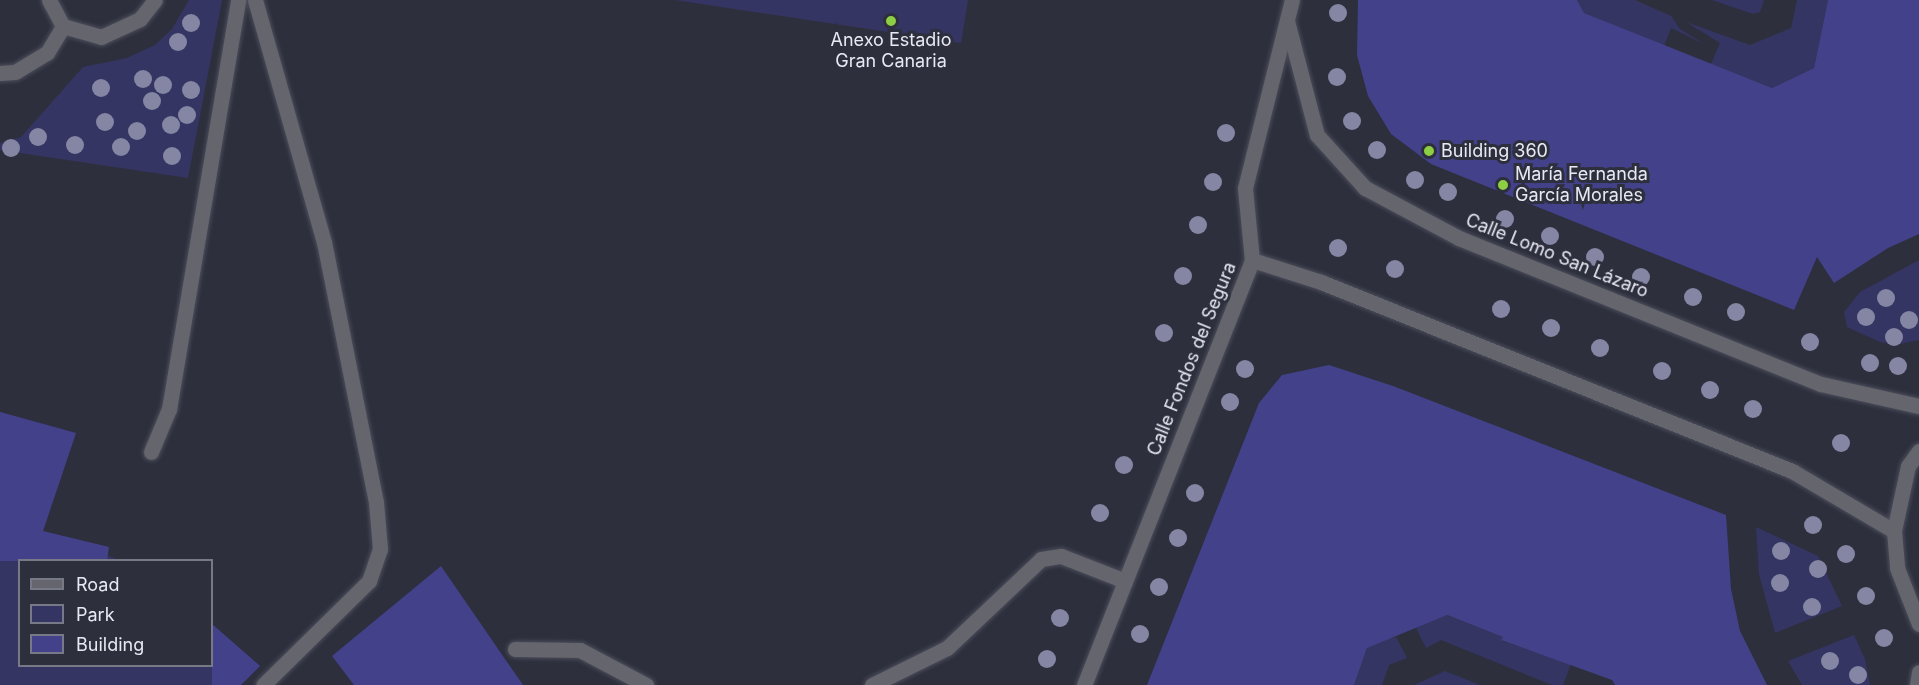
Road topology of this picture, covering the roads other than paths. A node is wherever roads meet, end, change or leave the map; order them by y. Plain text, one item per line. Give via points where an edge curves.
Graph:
1 (49, 0) edge
2 (156, 0) edge
3 (238, 0) edge
4 (255, 0) edge
5 (1292, 0) edge
6 (1287, 21) junction
7 (63, 26) junction
8 (0, 73) edge
9 (1252, 260) junction
10 (1919, 406) edge
11 (1919, 451) edge
12 (151, 452) dead end
13 (1893, 531) junction
14 (1125, 581) junction
15 (1919, 624) edge
16 (515, 650) dead end
17 (1919, 672) edge
18 (263, 685) edge
19 (646, 685) edge
20 (872, 685) edge
21 (1084, 685) edge
22 (1917, 685) edge

1 - 7 street
2 - 7 street via 140,19 101,37
3 - 12 street via 169,409
4 - 18 street via 324,242 376,502 380,549 369,581
5 - 6 street, Calle Fondos del Segura
6 - 9 street, Calle Fondos del Segura via 1245,188
6 - 10 street, Calle Lomo San Lázaro via 1317,135 1365,188 1459,238 1821,384
7 - 8 street via 47,53 15,72
9 - 13 street via 1321,282 1792,471
9 - 14 street, Calle Fondos del Segura
11 - 13 street via 1908,466
13 - 15 street via 1897,568
14 - 20 street via 1061,556 1041,559 947,648
14 - 21 street, Calle Fondos del Segura
16 - 19 street via 580,650
17 - 22 street

